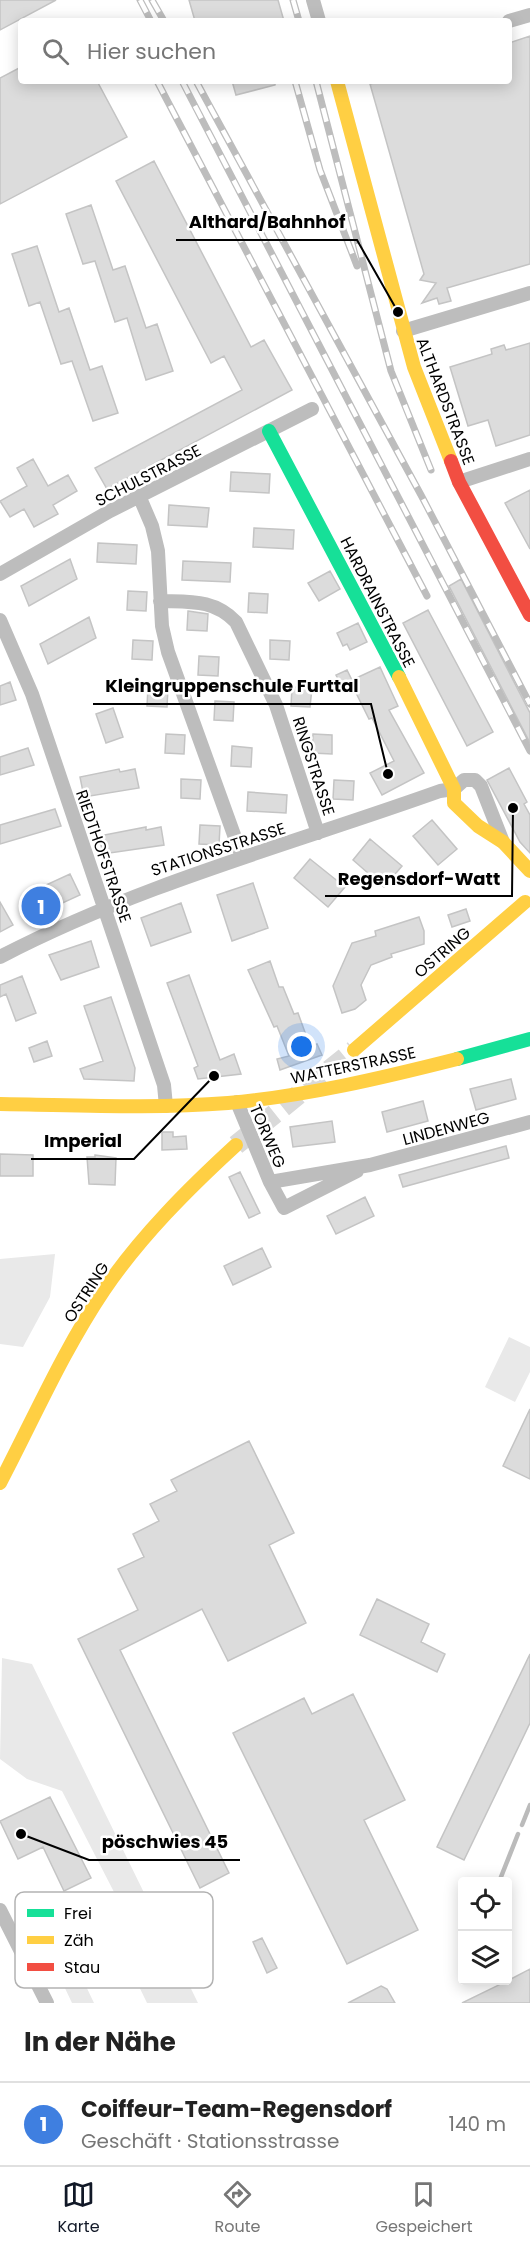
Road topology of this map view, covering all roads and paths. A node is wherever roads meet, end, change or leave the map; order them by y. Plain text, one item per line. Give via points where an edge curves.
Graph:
1 (313, 0) edge
2 (530, 15) edge
3 (318, 18) edge
4 (512, 20) edge
5 (338, 84) edge
6 (530, 293) edge
7 (403, 331) junction
8 (312, 409) dead end
9 (269, 431) junction
10 (530, 459) edge
11 (459, 482) junction
12 (140, 498) junction
13 (0, 574) edge
14 (160, 602) junction
15 (530, 615) edge
16 (0, 620) edge
17 (454, 789) junction
18 (318, 833) junction
19 (503, 843) junction
20 (242, 857) junction
21 (530, 870) edge
22 (525, 902) dead end
23 (104, 907) junction
24 (0, 957) edge
25 (530, 1039) edge
26 (354, 1050) tunnel mouth
27 (237, 1102) junction
28 (0, 1104) edge
29 (166, 1106) junction
30 (530, 1122) edge
31 (236, 1145) tunnel mouth
32 (370, 1165) junction
33 (270, 1182) junction
34 (0, 1483) edge
35 (0, 1910) edge
36 (15, 1940) edge
37 (39, 1988) edge
38 (47, 2003) edge

1 - 3 street
2 - 4 street
5 - 7 street, ALTHARDSTRASSE
6 - 7 street
7 - 11 street, ALTHARDSTRASSE
8 - 9 street, SCHULSTRASSE
9 - 12 street, SCHULSTRASSE
9 - 17 street, HARDRAINSTRASSE via 368,615
10 - 11 street
11 - 15 street, ALTHARDSTRASSE
12 - 13 street, SCHULSTRASSE
12 - 14 street via 158,551
14 - 18 street, RINGSTRASSE via 204,602 226,612 236,622 276,705
14 - 20 street via 168,652
16 - 23 street, RIEDTHOFSTRASSE via 32,694
17 - 18 street, STATIONSSTRASSE
17 - 19 street, HARDRAINSTRASSE via 454,803 462,813
17 - 19 street, HARDRAINSTRASSE via 464,780 476,780
18 - 20 street, STATIONSSTRASSE
19 - 21 street, HARDRAINSTRASSE
20 - 23 street, STATIONSSTRASSE
22 - 26 street, OSTRING
23 - 24 street, STATIONSSTRASSE
23 - 29 street, RIEDTHOFSTRASSE via 164,1085
25 - 27 street, WATTERSTRASSE via 315,1092
27 - 29 street, WATTERSTRASSE
27 - 33 street, TORWEG
28 - 29 street, WATTERSTRASSE
30 - 32 street, LINDENWEG
31 - 34 street, OSTRING via 164,1214 111,1281 60,1366
32 - 33 street, LINDENWEG
32 - 33 street, LINDENWEG via 284,1208
35 - 36 street
37 - 38 street

